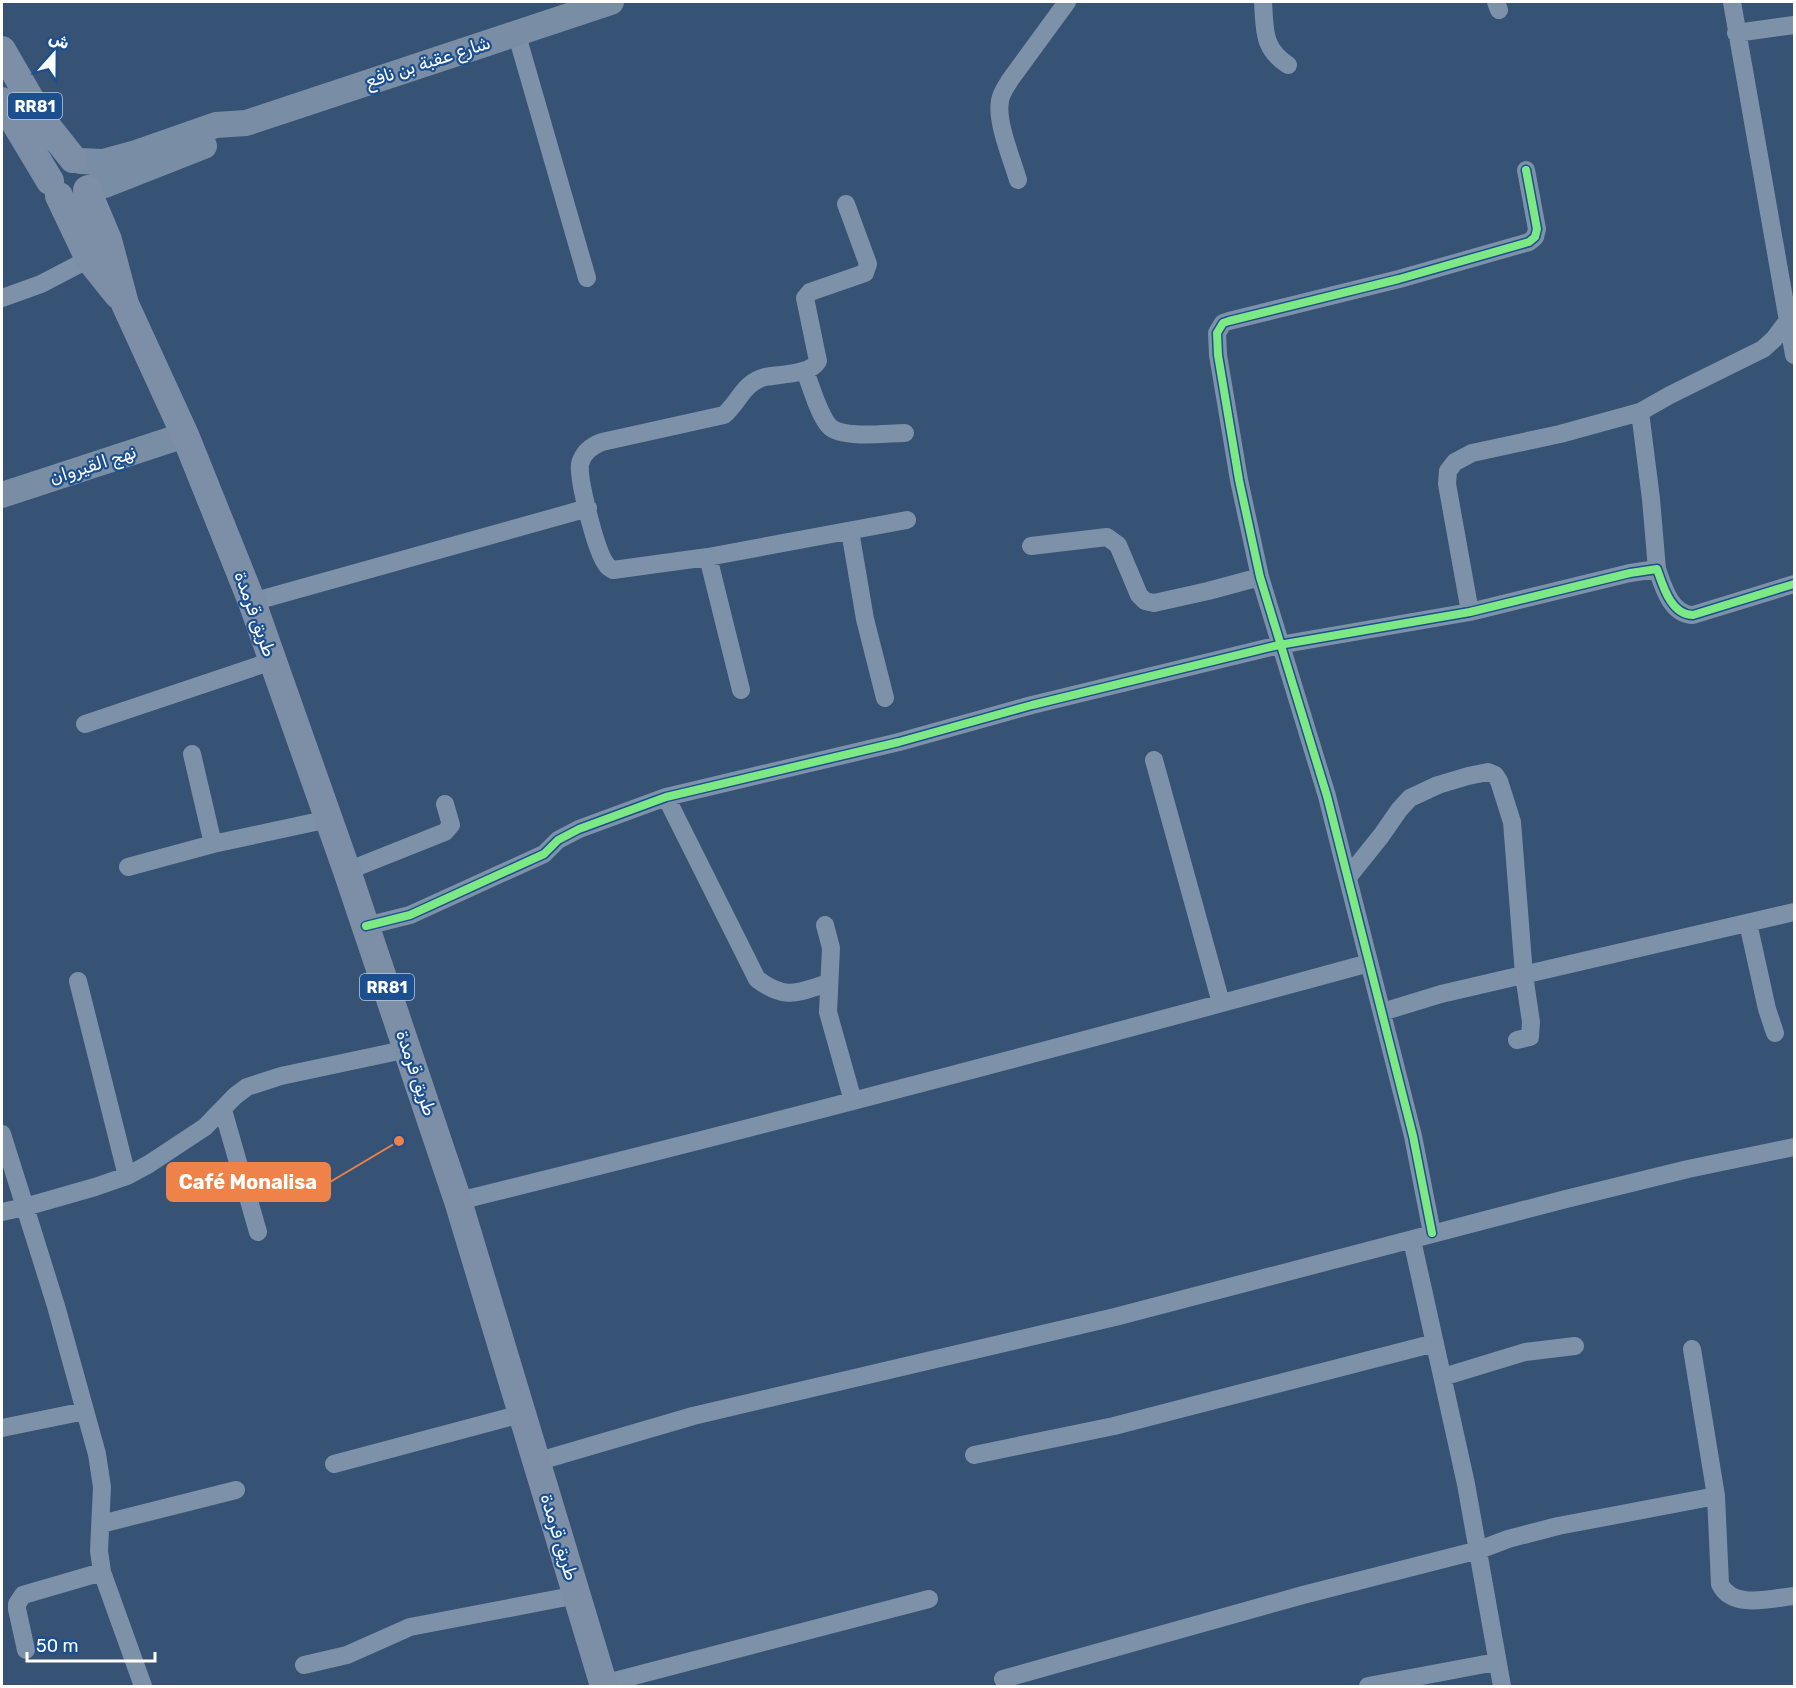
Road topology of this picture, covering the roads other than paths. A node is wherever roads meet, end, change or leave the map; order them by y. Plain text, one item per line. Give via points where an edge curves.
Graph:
1 (611, 2) edge
2 (1067, 2) edge
3 (1263, 2) edge
4 (1732, 2) edge
5 (1794, 25) edge
6 (516, 33) junction
7 (1736, 33) junction
8 (2, 50) edge
9 (1288, 65) dead end
10 (2, 100) edge
11 (246, 123) junction
12 (76, 160) junction
13 (1526, 170) dead end
14 (122, 178) junction
15 (1018, 180) dead end
16 (54, 189) junction
17 (88, 189) junction
18 (846, 204) dead end
19 (99, 250) junction
20 (586, 278) dead end
21 (2, 297) edge
22 (1788, 319) junction
23 (1794, 355) edge
24 (805, 370) junction
25 (1640, 412) junction
26 (905, 433) dead end
27 (185, 435) junction
28 (2, 495) edge
29 (588, 508) junction
30 (907, 520) dead end
31 (850, 531) junction
32 (1032, 546) dead end
33 (708, 556) junction
34 (1657, 569) junction
35 (1260, 577) junction
36 (1794, 584) edge
37 (252, 602) junction
38 (1470, 612) junction
39 (1279, 645) junction
40 (272, 661) junction
41 (741, 690) dead end
42 (885, 698) dead end
43 (85, 724) dead end
44 (192, 754) dead end
45 (1154, 760) dead end
46 (666, 797) junction
47 (445, 804) dead end
48 (329, 819) junction
49 (213, 844) junction
50 (128, 867) dead end
51 (347, 871) junction
52 (1348, 877) junction
53 (1794, 912) edge
54 (1748, 923) junction
55 (825, 925) dead end
56 (366, 926) junction
57 (1369, 963) junction
58 (1524, 975) junction
59 (78, 981) dead end
60 (829, 983) junction
61 (1221, 1003) junction
62 (1382, 1012) junction
63 (1775, 1033) dead end
64 (1517, 1040) dead end
65 (408, 1049) junction
66 (852, 1101) junction
67 (223, 1110) junction
68 (2, 1134) edge
69 (1794, 1147) edge
70 (127, 1176) junction
71 (458, 1202) junction
72 (25, 1207) junction
73 (2, 1212) edge
74 (258, 1232) dead end
75 (1432, 1233) junction
76 (1412, 1240) junction
77 (1435, 1343) junction
78 (1575, 1346) dead end
79 (1692, 1349) dead end
80 (1443, 1377) junction
81 (85, 1411) junction
82 (521, 1414) junction
83 (2, 1428) edge
84 (974, 1455) dead end
85 (536, 1462) junction
86 (334, 1464) dead end
87 (236, 1490) dead end
88 (1716, 1496) junction
89 (101, 1524) junction
90 (1479, 1550) junction
91 (102, 1572) junction
92 (577, 1595) junction
93 (1794, 1596) edge
94 (929, 1599) dead end
95 (26, 1650) dead end
96 (1496, 1662) junction
97 (304, 1665) dead end
98 (1003, 1679) dead end
99 (603, 1685) edge
100 (143, 1686) edge
101 (1368, 1686) edge
102 (1502, 1686) edge

1 - 6 main road, شارع عقبة بن نافع
2 - 15 street via 1002,92 1000,118
3 - 9 street via 1267,40 1277,57
4 - 7 street
5 - 7 street
6 - 11 main road, شارع عقبة بن نافع
6 - 20 street
7 - 22 street
8 - 12 main road, طريق قرمدة / RR81 via 44,121
10 - 16 main road, طريق قرمدة / RR81
11 - 12 main road, شارع عقبة بن نافع via 216,125 103,162
11 - 14 main road, شارع عقبة بن نافع via 221,139
12 - 16 main road via 64,159 55,165 51,173
12 - 17 main road, طريق قرمدة / RR81 via 89,172
13 - 35 street via 1537,229 1529,242 1229,321 1219,328 1218,355
14 - 17 main road, شارع عقبة بن نافع
14 - 19 main road via 105,209
16 - 17 main road via 68,199 77,198
16 - 19 main road, طريق قرمدة / RR81
17 - 19 main road, طريق قرمدة / RR81
18 - 24 street via 868,269 810,292 805,298 818,361
19 - 21 street via 41,284
19 - 27 main road, طريق قرمدة / RR81
22 - 23 street
22 - 25 street via 1763,349
24 - 26 street via 832,428 847,434
24 - 29 street via 753,381 724,415 591,446 580,463
25 - 34 street
25 - 38 street via 1472,453 1455,462 1448,471 1447,484
27 - 28 main road, نهج القيروان
27 - 37 main road, طريق قرمدة / RR81
29 - 33 street via 606,566 613,570
29 - 37 street
30 - 31 street
31 - 33 street
31 - 42 street via 865,619
32 - 35 street via 1107,537 1118,545 1139,595 1154,603
33 - 41 street
34 - 36 street via 1672,603 1687,615
34 - 38 street
35 - 39 street
37 - 40 main road, طريق قرمدة / RR81
38 - 39 street
39 - 46 street
39 - 52 street
40 - 43 street
40 - 48 main road, طريق قرمدة / RR81
44 - 49 street
45 - 61 street
46 - 56 street via 579,829 543,854 410,915
46 - 60 street via 757,979 771,990 791,994
47 - 51 street via 451,825 446,832
48 - 49 street
48 - 51 main road, طريق قرمدة / RR81
49 - 50 street
51 - 56 main road, طريق قرمدة / RR81
52 - 57 street
52 - 58 street via 1410,798 1468,776 1488,772 1495,775 1512,822
53 - 54 street
54 - 58 street
54 - 63 street
55 - 60 street via 831,948
56 - 65 main road, طريق قرمدة / RR81
57 - 61 street
57 - 62 street
58 - 62 street
58 - 64 street via 1530,1036
59 - 70 street
60 - 66 street via 830,1024
61 - 66 street
62 - 75 street
65 - 67 street via 281,1076 247,1088
65 - 71 main road, طريق قرمدة / RR81
66 - 71 street
67 - 70 street via 188,1140
67 - 74 street
68 - 72 street
69 - 75 street
70 - 72 street
71 - 82 main road, طريق قرمدة / RR81
72 - 73 street
72 - 81 street
75 - 76 street
76 - 77 street
76 - 85 street via 1115,1317 693,1416
77 - 80 street
77 - 84 street via 1114,1426
78 - 80 street via 1526,1352
79 - 88 street
80 - 90 street
81 - 83 street
81 - 89 street via 102,1487
82 - 85 main road, طريق قرمدة / RR81
82 - 86 street
85 - 92 main road, طريق قرمدة / RR81
87 - 89 street
88 - 90 street via 1558,1526
88 - 93 street via 1719,1572 1724,1592 1742,1600
89 - 91 street
90 - 96 street
90 - 98 street
91 - 95 street via 23,1595 17,1609
91 - 100 street
92 - 97 street via 410,1627 347,1655
92 - 99 main road, طريق قرمدة / RR81
94 - 99 street
96 - 101 street
96 - 102 street

